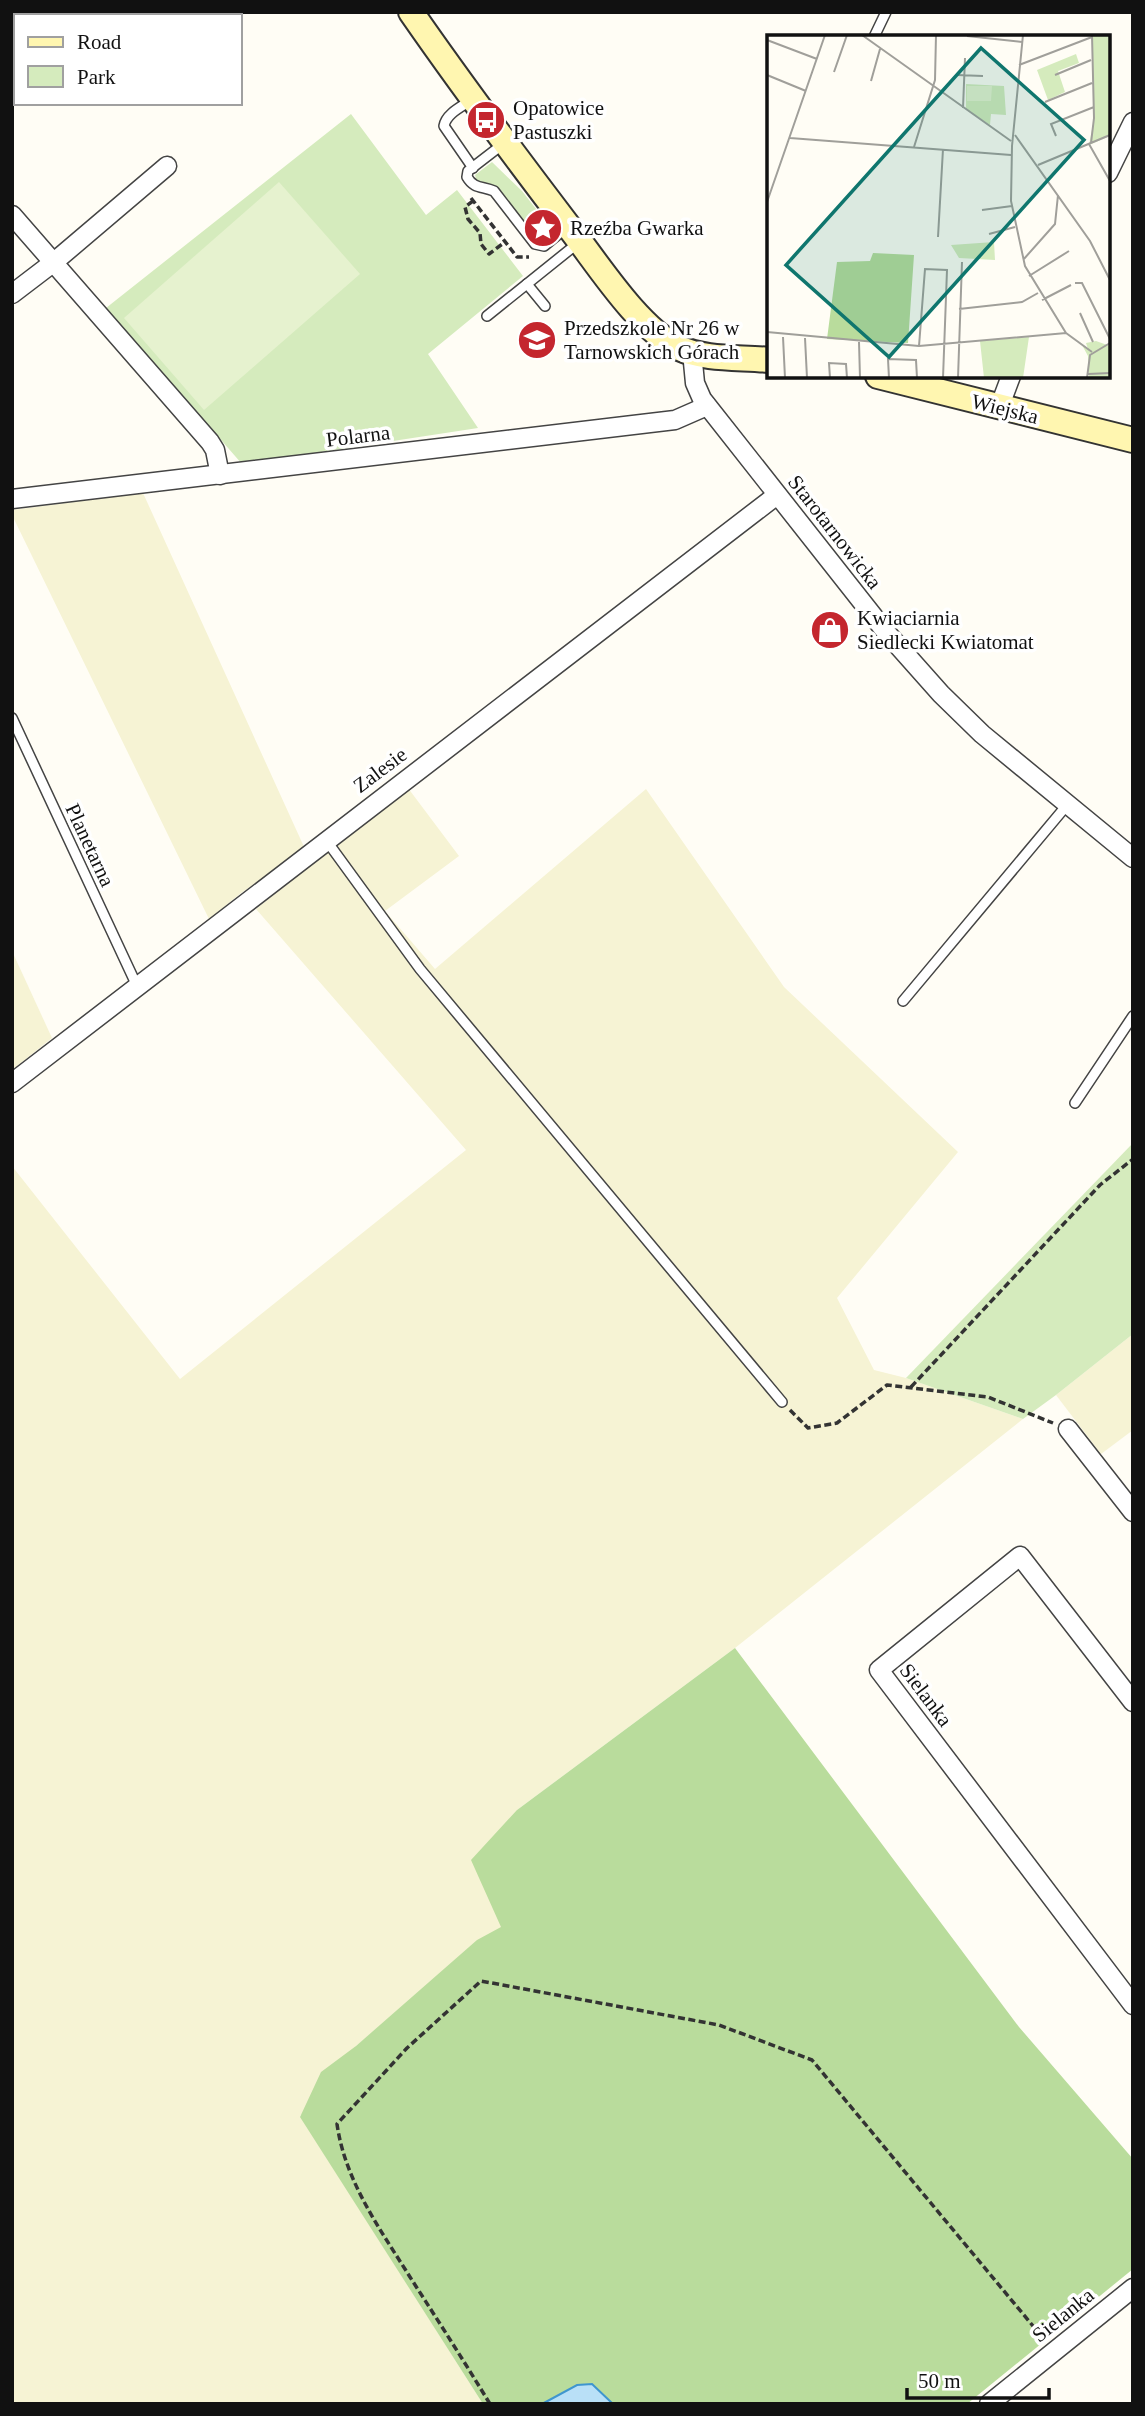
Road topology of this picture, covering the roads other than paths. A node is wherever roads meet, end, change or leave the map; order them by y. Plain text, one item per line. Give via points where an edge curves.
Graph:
1 (411, 12) edge
2 (886, 12) edge
3 (875, 35) edge
4 (472, 100) junction
5 (1133, 122) edge
6 (504, 143) junction
7 (167, 166) dead end
8 (472, 168) junction
9 (1110, 169) edge
10 (12, 215) edge
11 (574, 233) junction
12 (54, 262) junction
13 (527, 284) junction
14 (12, 294) edge
15 (545, 306) dead end
16 (487, 316) dead end
17 (692, 352) junction
18 (767, 360) edge
19 (886, 378) edge
20 (1011, 378) edge
21 (707, 406) junction
22 (999, 408) junction
23 (1133, 440) edge
24 (220, 475) junction
25 (777, 495) junction
26 (12, 499) edge
27 (12, 718) edge
28 (1067, 805) junction
29 (326, 840) junction
30 (1133, 858) edge
31 (137, 986) junction
32 (903, 1000) dead end
33 (1133, 1016) edge
34 (12, 1083) edge
35 (1075, 1104) dead end
36 (782, 1402) road end
37 (1068, 1429) road end
38 (1133, 1512) edge
39 (1133, 1702) edge
40 (1133, 2005) edge
41 (1133, 2288) edge
42 (989, 2404) edge

1 - 4 street
2 - 3 lane
4 - 6 street
4 - 8 lane via 444,126
5 - 9 street
6 - 8 lane
6 - 11 street
7 - 12 street
8 - 11 lane via 467,177 470,183 494,191 535,244 544,246
10 - 12 street
11 - 13 lane
11 - 17 street via 647,324
12 - 14 street
12 - 24 street via 210,442
13 - 15 lane
13 - 16 lane
17 - 18 street
17 - 21 street, Starotarnowicka via 695,383
19 - 22 street, Wiejska
20 - 22 street
21 - 24 street, Polarna via 675,420
21 - 25 street, Starotarnowicka
22 - 23 street, Wiejska
24 - 26 street, Polarna
25 - 28 street, Starotarnowicka via 941,694
25 - 29 street, Zalesie
27 - 31 lane, Planetarna
28 - 30 street, Starotarnowicka
28 - 32 lane
29 - 31 street, Zalesie
29 - 36 lane via 420,969
31 - 34 street, Zalesie
33 - 35 lane
37 - 38 street
39 - 40 street, Sielanka via 1020,1556 879,1670
41 - 42 street, Sielanka

